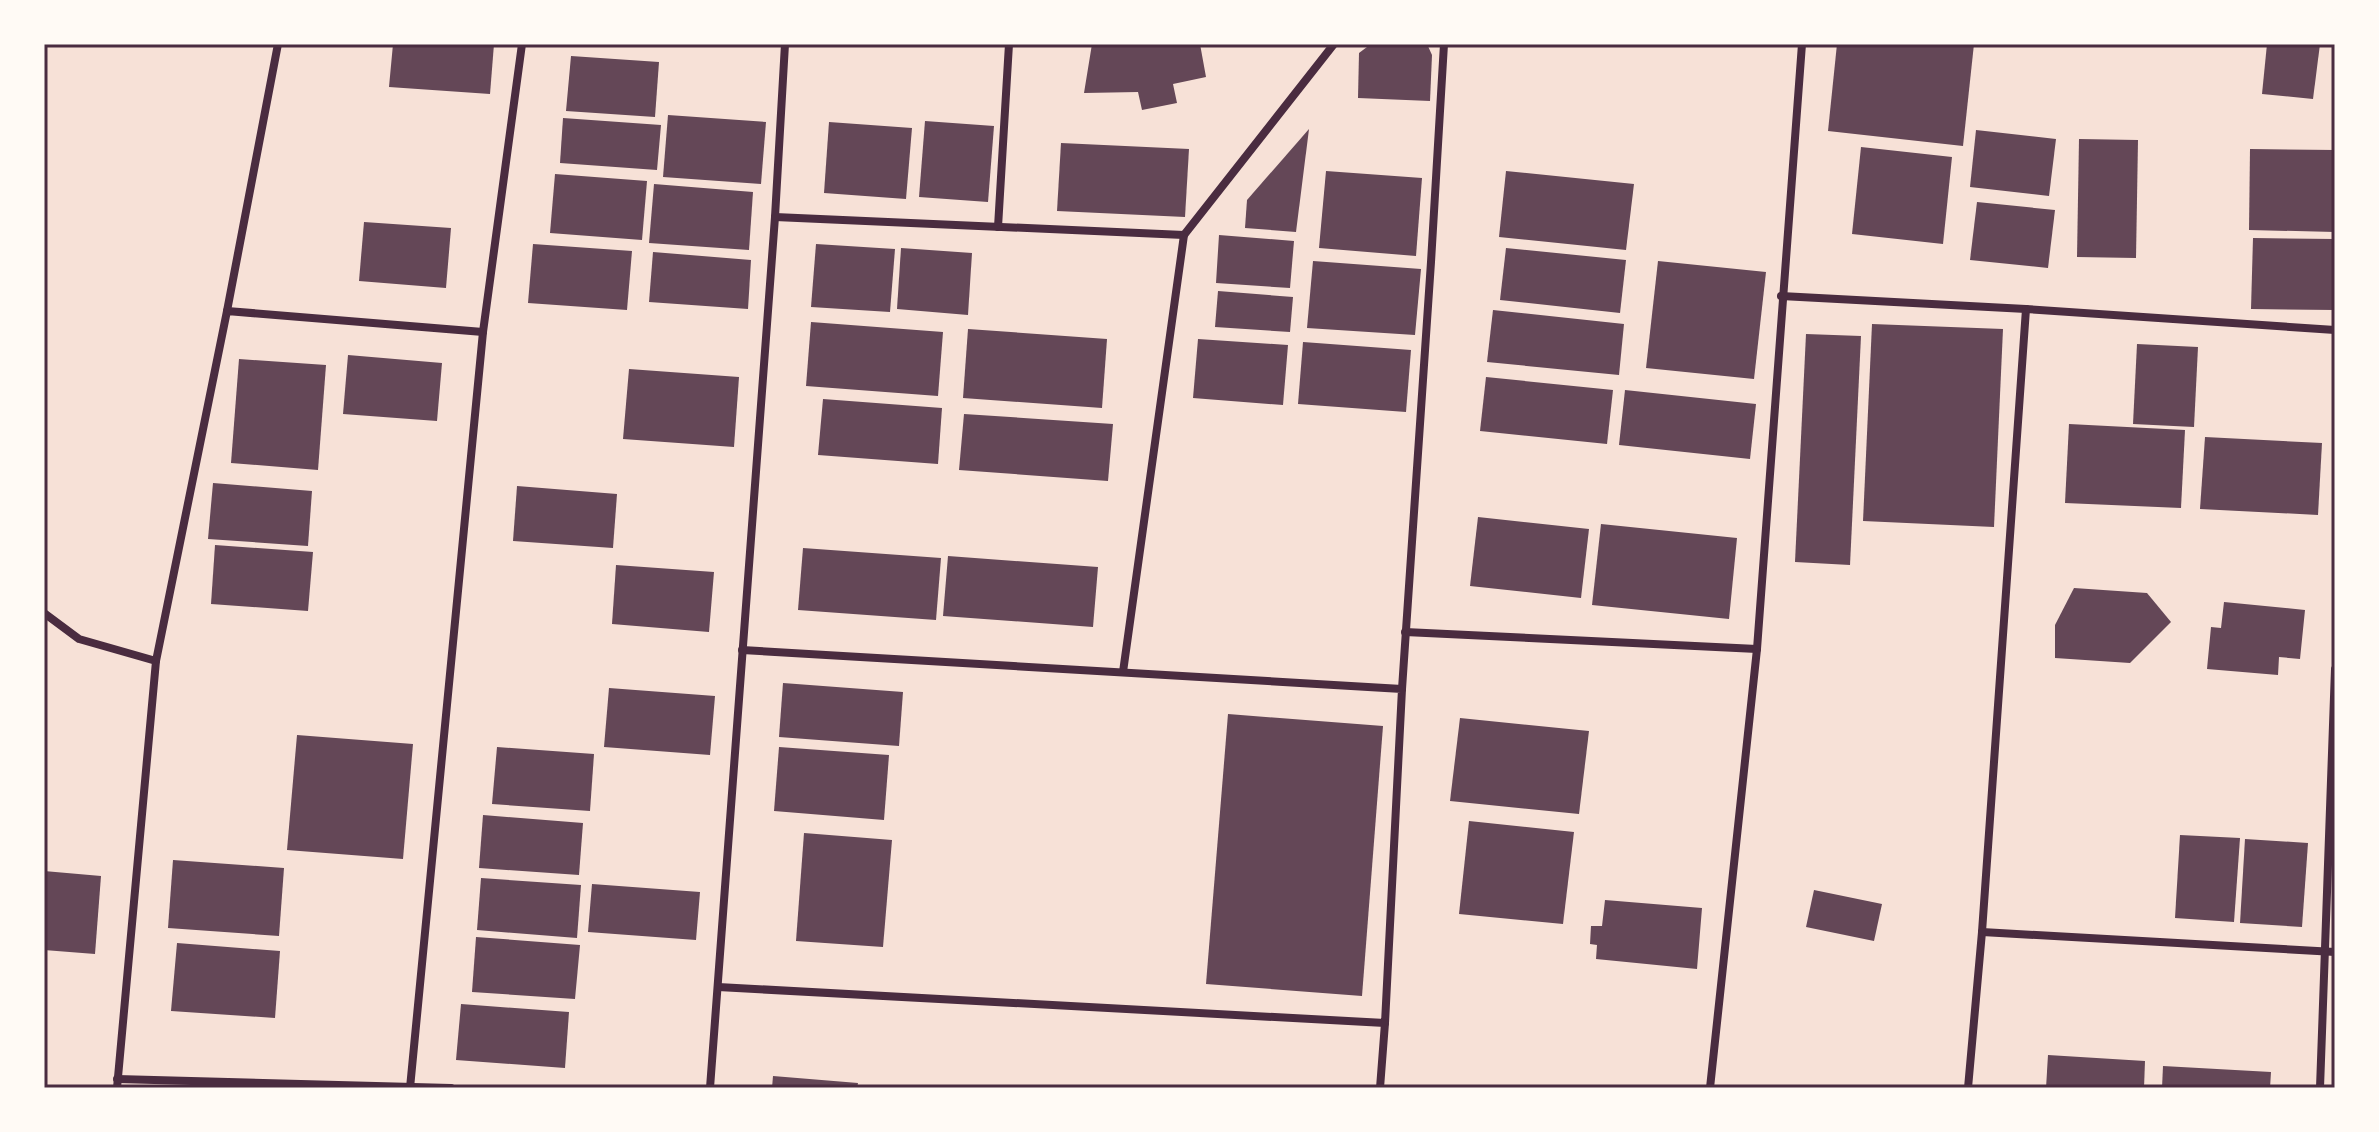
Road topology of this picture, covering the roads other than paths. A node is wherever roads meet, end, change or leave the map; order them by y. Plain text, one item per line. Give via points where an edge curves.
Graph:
1 (278, 44) edge
2 (522, 44) edge
3 (785, 44) edge
4 (1009, 44) edge
5 (1334, 44) edge
6 (1444, 44) edge
7 (1802, 44) edge
8 (775, 217) junction
9 (998, 227) junction
10 (1184, 235) junction
11 (1781, 296) junction
12 (2026, 309) junction
13 (227, 311) junction
14 (2335, 330) edge
15 (483, 332) junction
16 (44, 613) edge
17 (1405, 632) junction
18 (1757, 649) junction
19 (742, 650) junction
20 (156, 661) junction
21 (2335, 669) edge
22 (1123, 672) junction
23 (1402, 689) junction
24 (1982, 932) junction
25 (2325, 951) junction
26 (2335, 952) edge
27 (718, 987) junction
28 (1385, 1023) junction
29 (117, 1084) edge
30 (410, 1087) edge
31 (451, 1088) edge
32 (710, 1088) edge
33 (1380, 1088) edge
34 (1710, 1088) edge
35 (1968, 1088) edge
36 (2320, 1088) edge

1 - 13 street
2 - 15 street
3 - 8 street
4 - 9 street
5 - 10 street
6 - 17 street
7 - 11 street
8 - 9 street
8 - 19 street
9 - 10 street
10 - 22 street
11 - 12 street
11 - 18 street
12 - 14 street
12 - 24 street
13 - 15 street
13 - 20 street
15 - 30 street
16 - 20 street via 79,639
17 - 18 street
17 - 23 street
18 - 34 street
19 - 22 street
19 - 27 street
20 - 29 street
21 - 25 street
22 - 23 street
23 - 28 street
24 - 25 street
24 - 35 street
25 - 26 street
25 - 36 street
27 - 28 street
27 - 32 street
28 - 33 street
29 - 30 street
30 - 31 street

